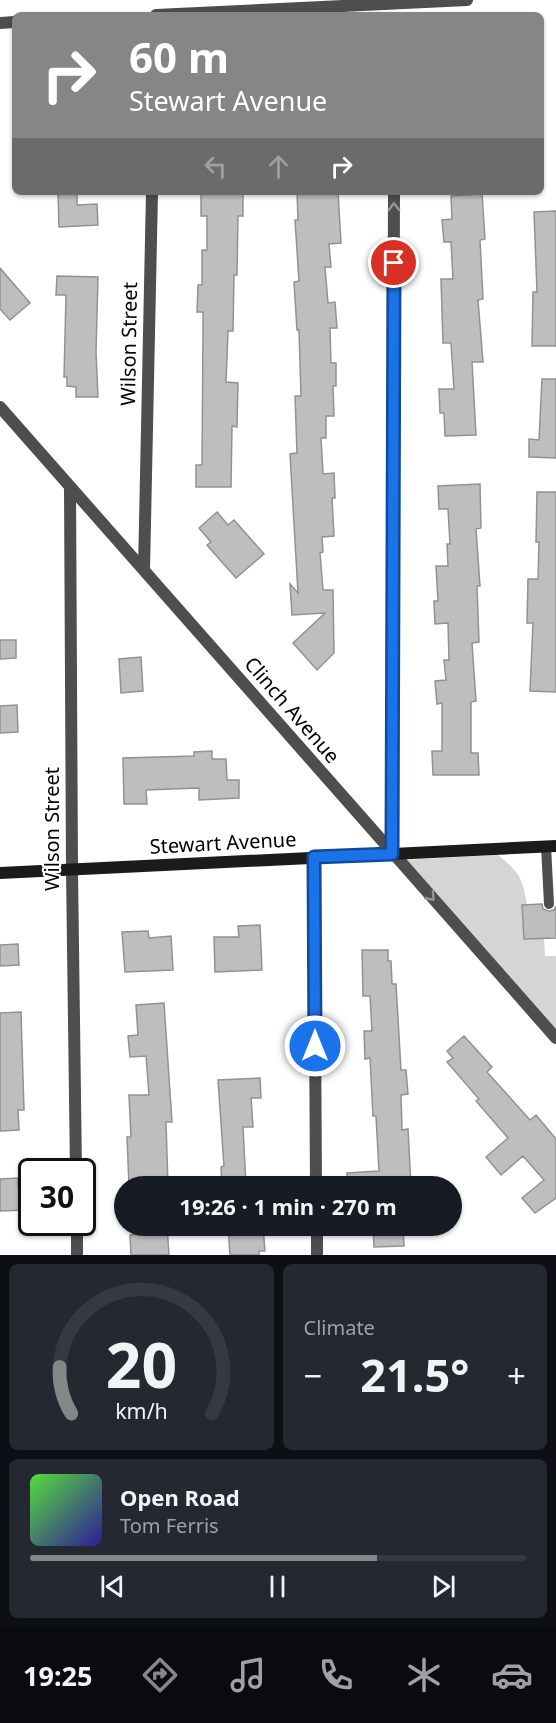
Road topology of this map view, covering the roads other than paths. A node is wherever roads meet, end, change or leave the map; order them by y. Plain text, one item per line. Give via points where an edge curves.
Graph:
1 (467, 0) edge
2 (395, 6) edge
3 (236, 12) edge
4 (152, 195) edge
5 (394, 195) edge
6 (0, 407) edge
7 (70, 486) junction
8 (144, 570) junction
9 (551, 846) edge
10 (392, 854) junction
11 (314, 857) junction
12 (72, 870) junction
13 (0, 873) edge
14 (549, 904) dead end
15 (556, 1038) edge
16 (76, 1158) edge
17 (316, 1176) edge
18 (77, 1236) edge
19 (317, 1236) edge
20 (77, 1255) edge
21 (317, 1255) edge

1 - 2 street
2 - 3 street
4 - 8 street, Wilson Street
10 -> 5 street
6 - 7 street, Clinch Avenue
7 - 8 street, Clinch Avenue
7 - 12 street, Wilson Street
8 - 10 street, Clinch Avenue
9 - 10 main road, Stewart Avenue
9 - 14 lane
10 - 11 main road, Stewart Avenue
10 -> 15 street, Clinch Avenue
11 - 12 main road, Stewart Avenue
11 - 17 street
12 - 13 main road, Stewart Avenue
12 - 16 street, Wilson Street
18 - 20 street
19 - 21 street

